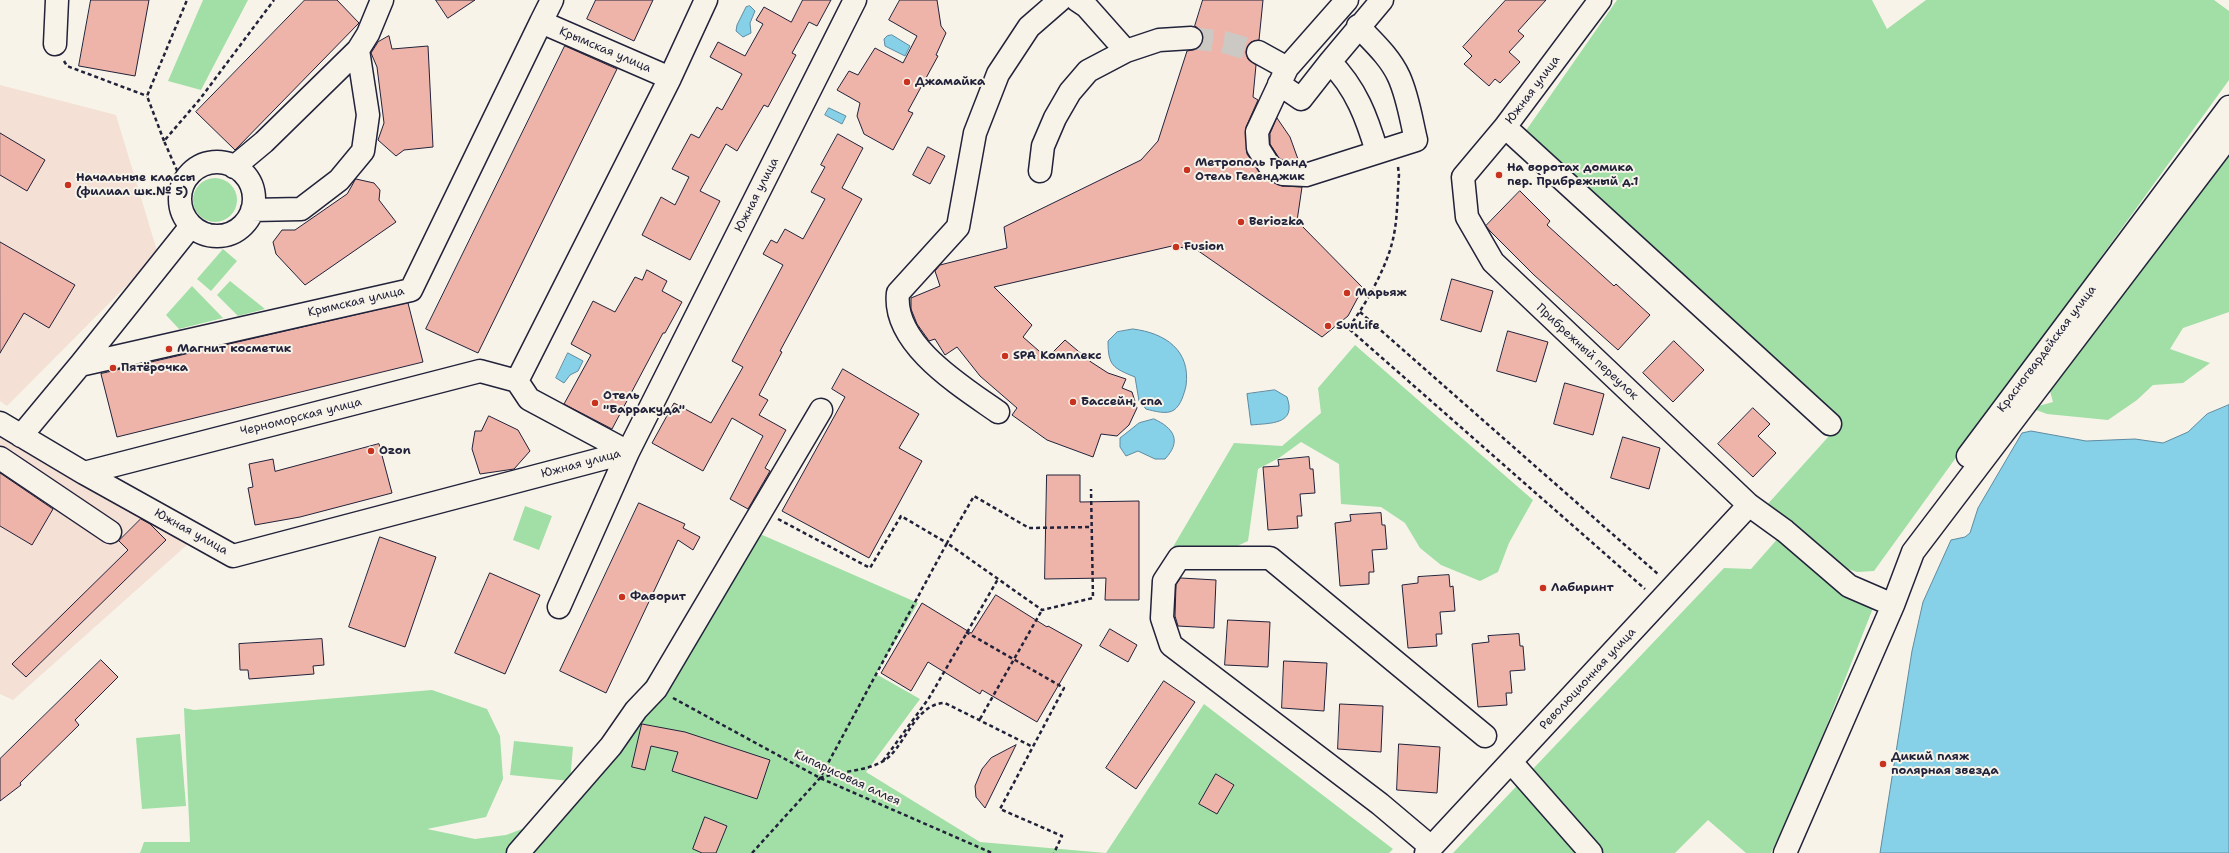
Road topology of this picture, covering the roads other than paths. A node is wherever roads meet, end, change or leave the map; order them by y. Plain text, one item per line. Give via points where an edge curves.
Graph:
1 (57, 0) edge
2 (382, 0) edge
3 (552, 0) edge
4 (706, 0) edge
5 (855, 0) edge
6 (1060, 0) edge
7 (1077, 0) edge
8 (1347, 0) edge
9 (1382, 0) edge
10 (1600, 0) edge
11 (541, 22) junction
12 (1358, 26) junction
13 (1322, 28) junction
14 (1191, 38) tunnel mouth
15 (55, 44) road end
16 (1344, 45) junction
17 (358, 50) junction
18 (1126, 50) junction
19 (1258, 52) tunnel mouth
20 (1330, 62) junction
21 (1283, 76) junction
22 (670, 78) junction
23 (2229, 107) edge
24 (1505, 127) junction
25 (2229, 136) edge
26 (1386, 149) junction
27 (234, 167) junction
28 (1040, 171) dead end
29 (1462, 177) joint
30 (252, 210) junction
31 (191, 226) junction
32 (80, 365) junction
33 (517, 381) junction
34 (821, 410) dead end
35 (998, 412) dead end
36 (0, 423) edge
37 (1830, 424) dead end
38 (21, 436) junction
39 (628, 452) junction
40 (0, 458) edge
41 (84, 473) junction
42 (1749, 505) junction
43 (110, 532) dead end
44 (1887, 603) junction
45 (560, 607) dead end
46 (1485, 736) dead end
47 (1511, 762) junction
48 (1429, 850) edge
49 (518, 852) edge
50 (1592, 853) edge
51 (1785, 853) edge

1 - 15 street
2 - 17 street via 368,34
3 - 11 street, Крымская улица
4 - 22 street
5 - 39 street, Южная улица
6 - 35 street via 1029,27 998,74 975,133 958,227 898,293 896,305 910,338 940,370
7 - 18 street via 1086,6
8 - 13 street
9 - 12 street
10 - 24 street, Южная улица
11 - 22 street, Крымская улица
11 - 32 street, Крымская улица via 411,290
12 - 16 street
12 - 26 street via 1382,51 1399,76 1416,140
13 - 16 street
13 - 21 street
14 - 18 street via 1159,40
16 - 20 street
17 - 27 street via 264,142
17 - 30 street via 368,115 364,151 339,180 301,209
18 - 28 street via 1088,72 1070,92 1043,146
19 - 21 street
20 - 21 street via 1301,99
20 - 26 street via 1343,75 1356,95 1368,122
21 - 26 street via 1257,132 1258,148 1270,167 1283,174 1306,175
22 - 33 street
23 - 44 street, Красногвардейская улица via 2015,391 1902,548
24 - 29 street, Южная улица
24 - 37 street
25 - 44 street via 1913,552
27 - 30 street via 251,185 254,197
27 - 31 street via 222,163 209,163 189,174 183,184 180,207 184,218
29 - 42 street, Прибрежный переулок via 1467,216 1492,262
30 - 31 street via 237,230 226,235 213,236 201,233
31 - 32 street
32 - 38 street
33 - 39 street via 529,399
33 - 41 street, Черноморская улица via 480,371
34 - 49 street via 656,689 636,710 611,746
36 - 38 street, Южная улица
38 - 41 street, Южная улица
39 - 41 street, Южная улица via 233,556
39 - 45 street
40 - 43 street
42 - 44 street, Прибрежный переулок via 1785,531 1849,586
42 - 47 street, Революционная улица
44 - 51 street
46 - 48 street via 1270,558 1179,558 1164,581 1162,618 1171,645 1380,804
47 - 48 street, Революционная улица
47 - 50 street

